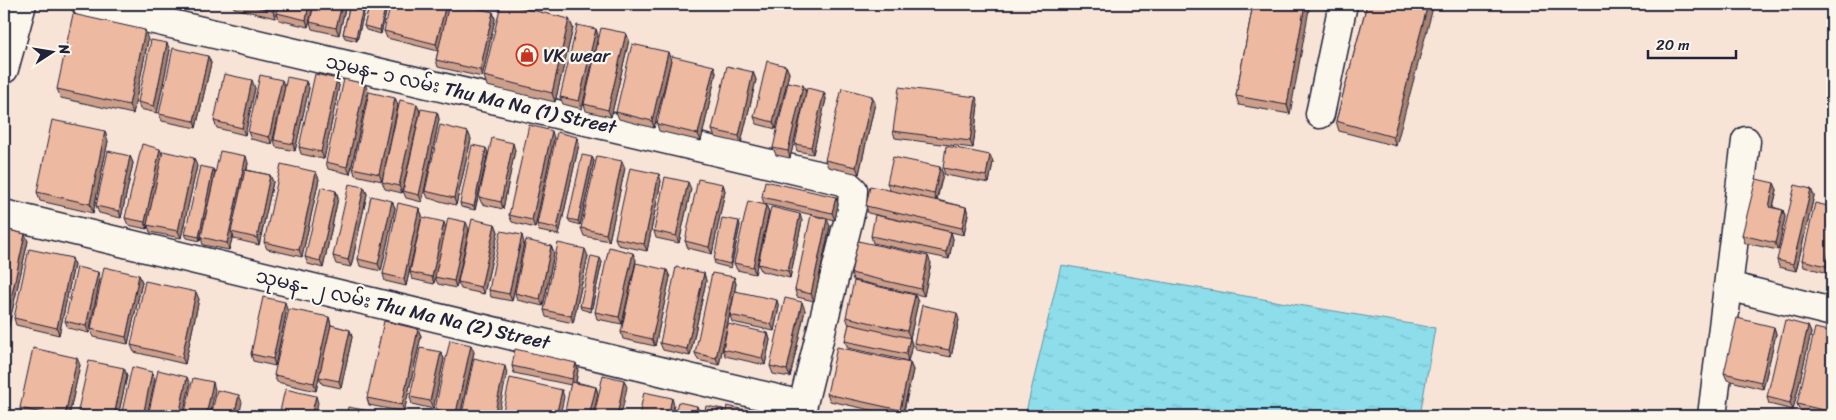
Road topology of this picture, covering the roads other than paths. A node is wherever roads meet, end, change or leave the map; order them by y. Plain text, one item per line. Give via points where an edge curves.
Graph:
1 (86, 4) edge
2 (1343, 4) edge
3 (15, 7) edge
4 (4, 69) edge
5 (1320, 114) dead end
6 (1746, 141) dead end
7 (4, 214) edge
8 (1728, 286) junction
9 (1832, 312) edge
10 (801, 411) edge
11 (1712, 416) edge

1 - 10 street, သုမန- ၁ လမ်း Thu Ma Na (1) Street via 843,182 853,190 852,206
2 - 5 street
3 - 4 street
6 - 8 street
7 - 10 street, သုမန- ၂ လမ်း Thu Ma Na (2) Street
8 - 9 street
8 - 11 street

